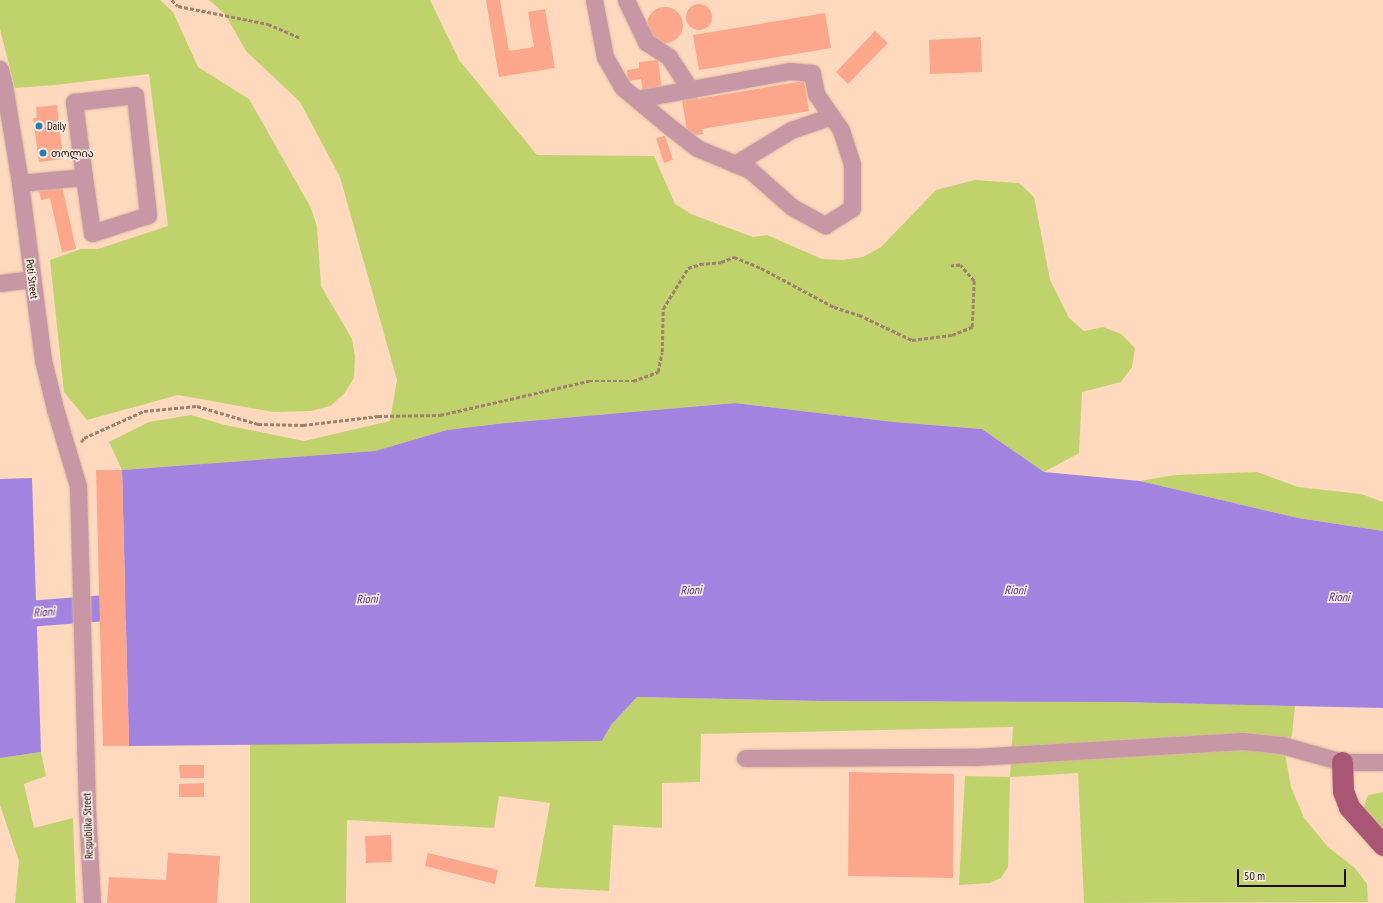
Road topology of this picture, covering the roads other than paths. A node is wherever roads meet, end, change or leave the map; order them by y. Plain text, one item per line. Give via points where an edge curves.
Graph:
1 (594, 0) edge
2 (626, 0) edge
3 (1, 80) edge
4 (690, 89) junction
5 (637, 99) junction
6 (832, 116) junction
7 (735, 164) junction
8 (84, 178) junction
9 (20, 184) junction
10 (32, 279) junction
11 (0, 283) edge
12 (78, 486) joint
13 (745, 758) dead end
14 (1342, 762) junction
15 (1383, 762) edge
16 (1383, 844) edge
17 (92, 903) edge

1 - 5 street via 605,57 622,87
2 - 4 street via 646,42 669,57
3 - 9 street, Poti Street
4 - 5 street
4 - 6 street via 790,71 812,73 816,94
5 - 7 street via 697,148
6 - 7 street via 791,130
6 - 7 street via 841,130 852,164 852,208 825,225 792,207 750,170
8 - 8 street via 74,102 135,94 148,215 92,233
8 - 9 street
9 - 10 street, Poti Street
10 - 11 street
10 - 12 street, Poti Street via 43,360
12 - 17 street, Respublika Street
13 - 14 street via 974,757 1243,741 1282,745
14 - 15 street
14 - 16 main road via 1343,791 1349,807

